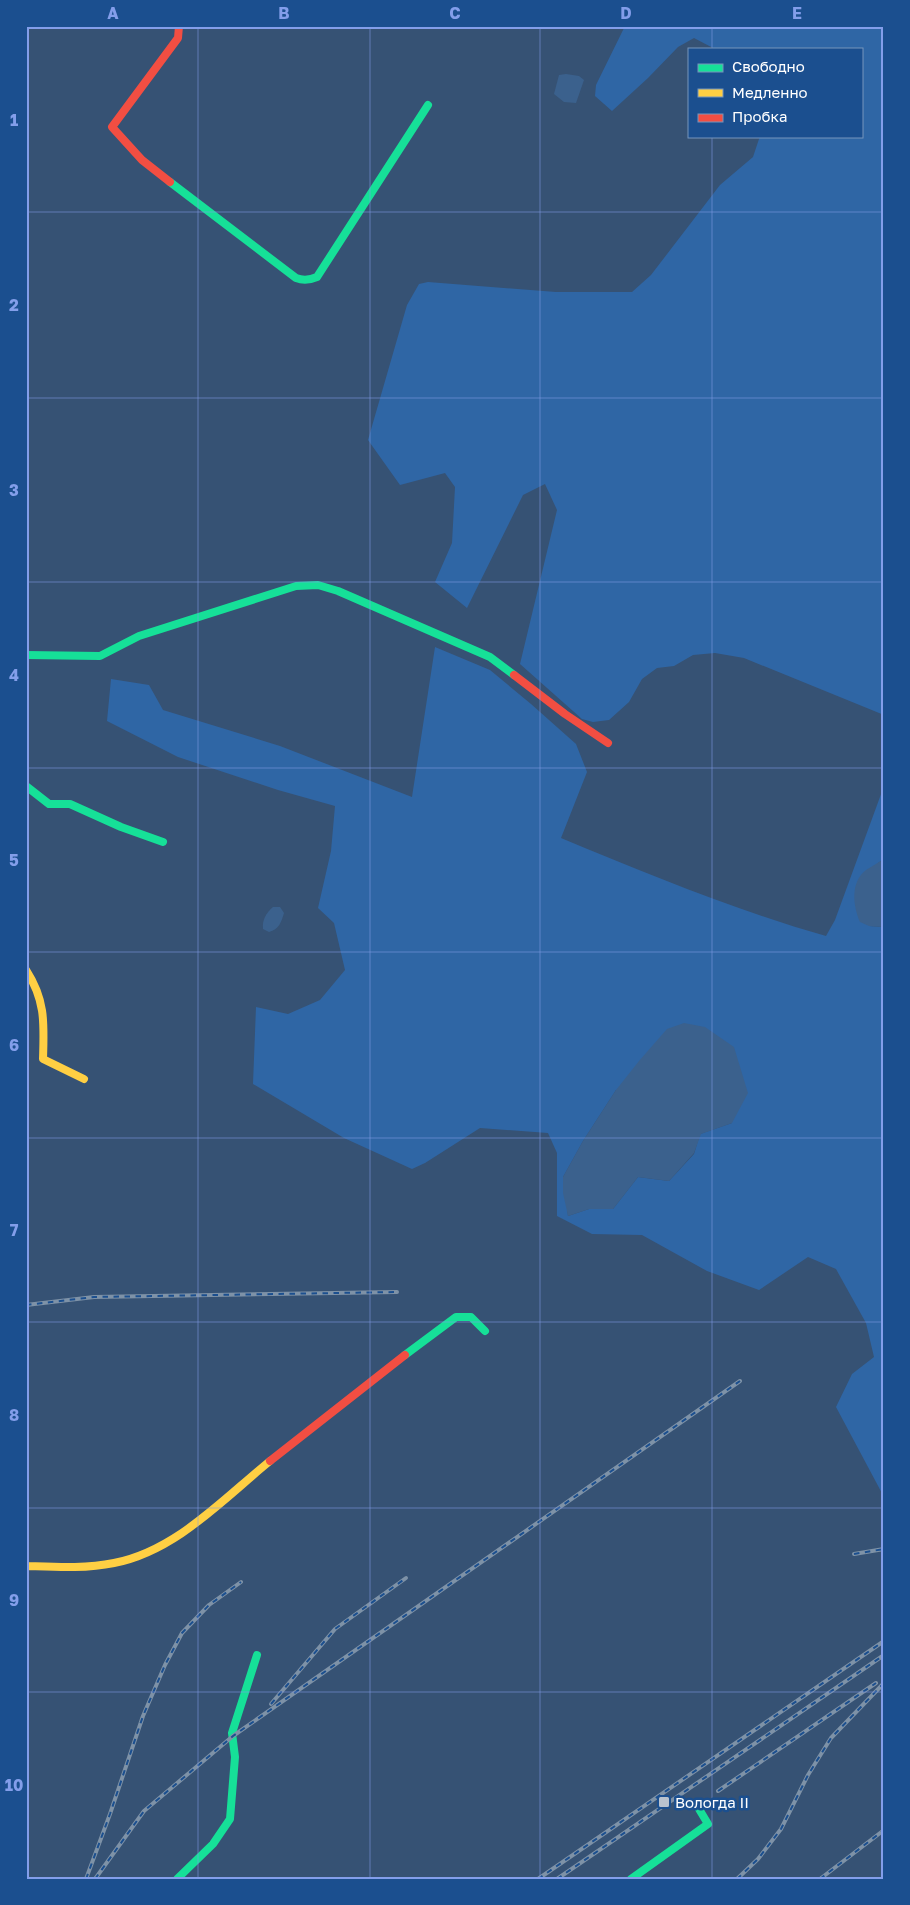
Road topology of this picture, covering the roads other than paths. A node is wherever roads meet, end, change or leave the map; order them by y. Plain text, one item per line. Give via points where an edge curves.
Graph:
1 (179, 26) edge
2 (428, 106) dead end
3 (26, 655) edge
4 (608, 743) dead end
5 (26, 786) edge
6 (162, 842) dead end
7 (26, 970) edge
8 (84, 1078) dead end
9 (485, 1331) dead end
10 (26, 1566) edge
11 (257, 1656) dead end
12 (696, 1804) dead end
13 (177, 1879) edge
14 (631, 1879) edge

1 - 2 street via 178,38 112,127 150,166 296,278 310,280 317,277
3 - 4 street via 100,656 148,633 296,586 318,585 490,656 564,714
5 - 6 street via 49,804 70,804
7 - 8 street via 43,1002 43,1059
9 - 10 street via 471,1317 456,1317 446,1322 172,1540 142,1555 107,1565 82,1568
11 - 13 street via 232,1733 235,1757 230,1819 213,1844
12 - 14 street via 708,1824

